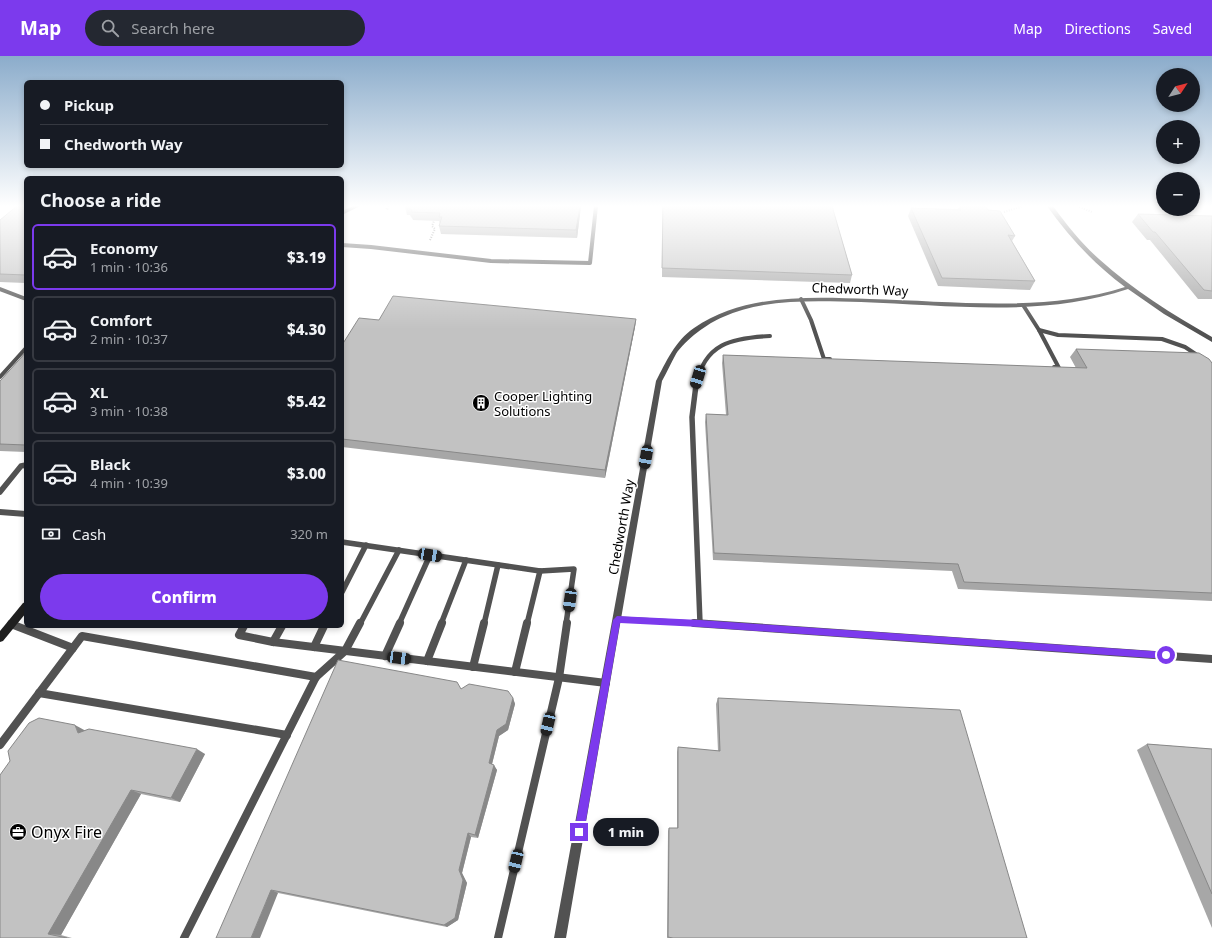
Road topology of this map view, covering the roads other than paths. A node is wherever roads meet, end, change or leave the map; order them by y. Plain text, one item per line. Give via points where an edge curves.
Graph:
1 (373, 247) edge
2 (592, 247) edge
3 (1084, 247) edge
4 (1130, 287) junction
5 (0, 289) edge
6 (24, 298) edge
7 (801, 299) junction
8 (1023, 305) junction
9 (1039, 330) junction
10 (770, 336) dead end
11 (1212, 340) edge
12 (24, 350) edge
13 (840, 360) edge
14 (1212, 364) edge
15 (1052, 367) edge
16 (0, 377) edge
17 (24, 465) edge
18 (0, 492) edge
19 (0, 512) edge
20 (24, 514) edge
21 (344, 542) edge
22 (366, 545) junction
23 (398, 550) junction
24 (430, 555) junction
25 (466, 560) junction
26 (498, 565) junction
27 (540, 572) junction
28 (344, 588) edge
29 (24, 608) edge
30 (617, 620) junction
31 (700, 623) junction
32 (11, 624) junction
33 (243, 628) edge
34 (281, 628) edge
35 (323, 628) edge
36 (0, 638) edge
37 (273, 642) junction
38 (314, 647) junction
39 (72, 648) junction
40 (345, 651) junction
41 (385, 656) junction
42 (1212, 659) edge
43 (427, 661) junction
44 (473, 667) junction
45 (515, 672) junction
46 (316, 677) junction
47 (559, 678) junction
48 (606, 683) junction
49 (39, 693) junction
50 (287, 736) junction
51 (0, 745) edge
52 (184, 938) edge
53 (498, 938) edge
54 (560, 938) edge

1 - 2 lane via 511,263 590,263
3 - 4 street via 1096,260
4 - 8 street, Chedworth Way via 1078,301
4 - 11 street via 1145,300
5 - 6 lane
7 - 8 street, Chedworth Way
7 - 13 lane via 812,320 824,359
7 - 30 street, Chedworth Way via 762,303 724,314 692,332 668,359 659,381
8 - 9 lane
9 - 14 lane via 1058,335 1162,339 1185,347
9 - 15 lane via 1059,368
10 - 31 lane via 736,339 716,347 702,366 694,389 692,417
12 - 16 lane
17 - 18 lane
19 - 20 street
21 - 22 lane
22 - 23 lane
22 - 28 lane
23 - 24 lane
23 - 40 lane
24 - 25 lane
24 - 41 lane
25 - 26 lane
25 - 43 lane
26 - 27 lane
26 - 44 lane
27 - 45 lane
27 - 47 lane via 574,569
29 - 32 street
30 - 31 lane
30 - 48 street, Chedworth Way
31 - 42 lane
32 - 36 street
32 - 39 lane
33 - 37 lane via 239,635
34 - 37 lane
35 - 38 lane
37 - 38 lane
38 - 40 lane
39 - 46 lane via 82,636
39 - 49 lane
40 - 41 lane
40 - 46 lane
41 - 43 lane
43 - 44 lane
44 - 45 lane
45 - 47 lane
46 - 50 lane
47 - 48 lane
47 - 53 lane
48 - 54 street, Chedworth Way
49 - 50 lane
49 - 51 lane
50 - 52 lane

